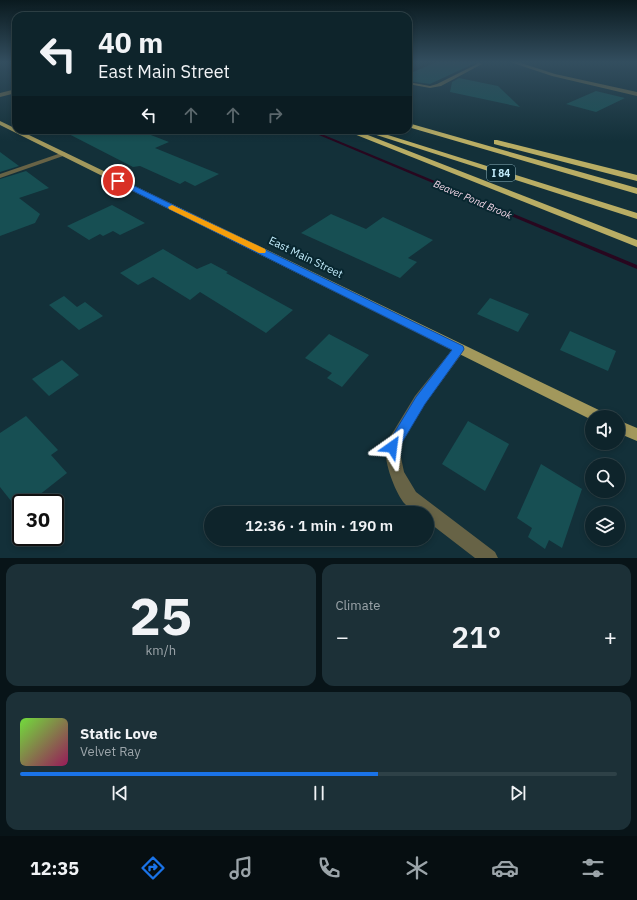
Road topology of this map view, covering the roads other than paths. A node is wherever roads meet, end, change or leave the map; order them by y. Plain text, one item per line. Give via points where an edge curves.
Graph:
1 (611, 88) edge
2 (12, 92) edge
3 (637, 94) edge
4 (0, 95) edge
5 (412, 119) edge
6 (0, 123) edge
7 (412, 126) edge
8 (12, 129) edge
9 (23, 134) edge
10 (358, 134) edge
11 (378, 134) edge
12 (64, 154) junction
13 (0, 176) edge
14 (637, 178) edge
15 (637, 191) edge
16 (637, 216) edge
17 (637, 244) edge
18 (459, 349) junction
19 (585, 410) edge
20 (625, 430) edge
21 (637, 436) edge
22 (489, 558) edge

1 - 3 street
2 - 4 street
5 - 14 highway
6 - 8 main road, East Main Street
7 - 15 highway, I 84
9 - 12 main road, East Main Street
10 - 17 highway
11 - 16 highway, I 84
12 - 13 street
12 - 18 main road, East Main Street
18 - 19 main road, East Main Street
18 - 22 street via 420,400 392,447 397,474 410,498
20 - 21 main road

